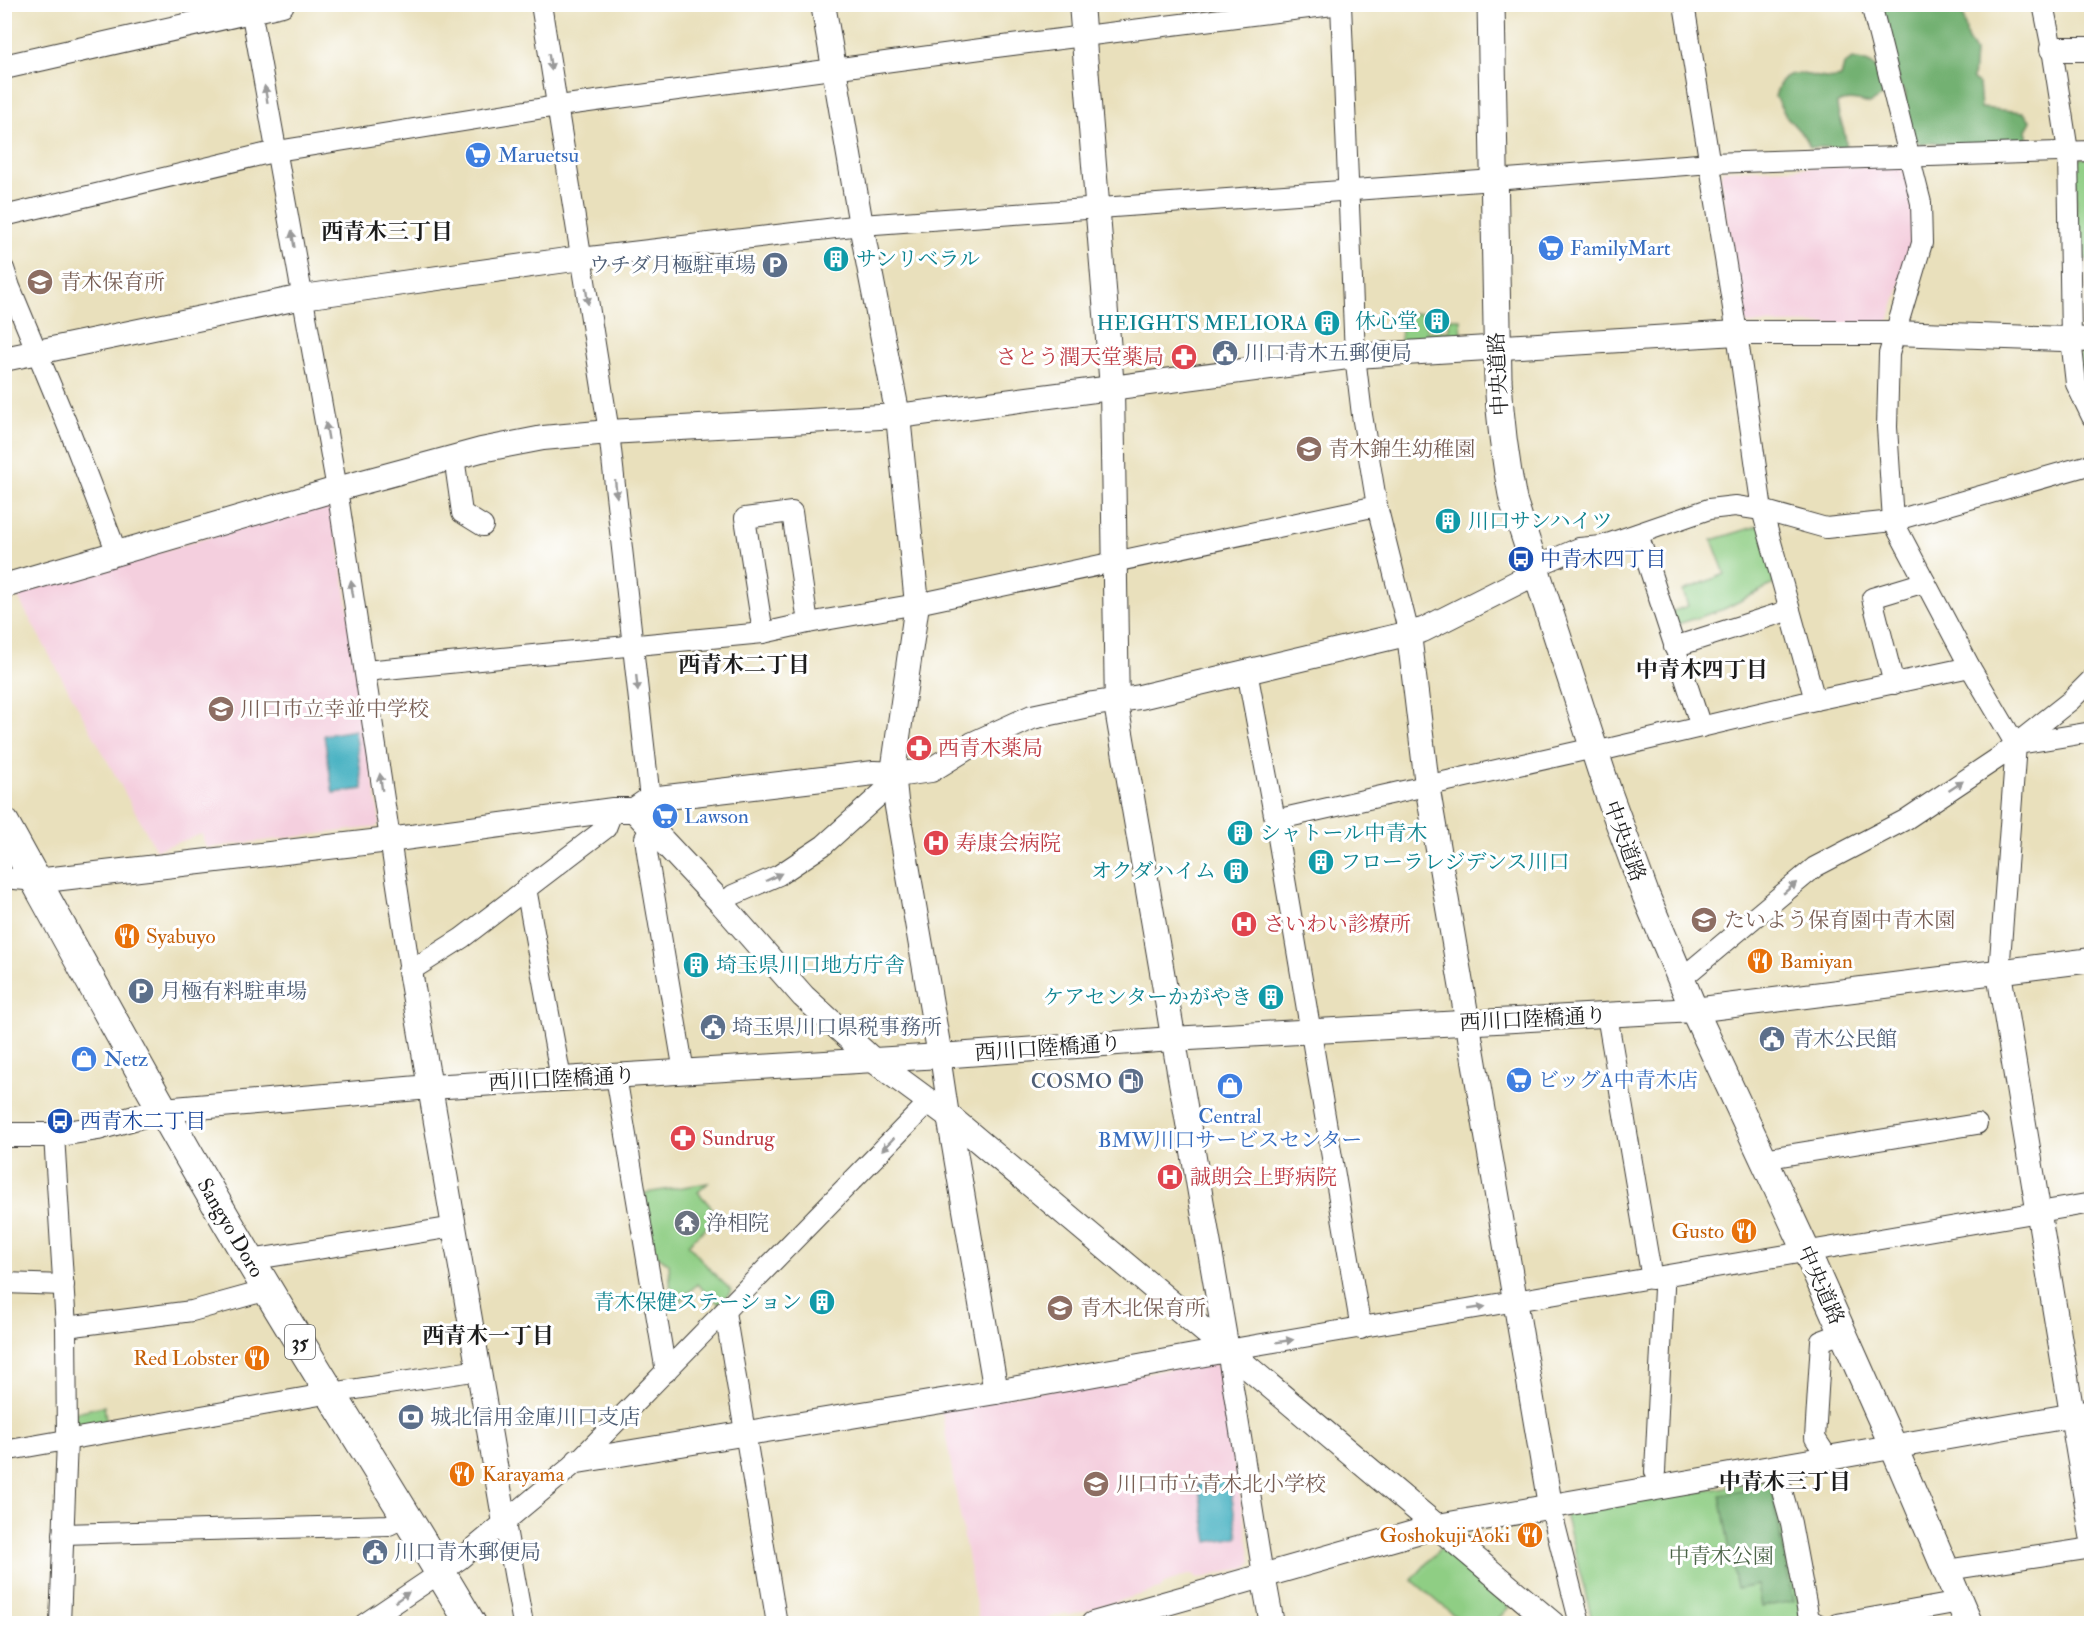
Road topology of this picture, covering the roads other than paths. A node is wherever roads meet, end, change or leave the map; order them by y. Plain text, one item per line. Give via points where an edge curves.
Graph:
1 (282, 4) edge
2 (541, 4) edge
3 (823, 4) edge
4 (1081, 4) edge
5 (1341, 4) edge
6 (1491, 4) edge
7 (1684, 4) edge
8 (1871, 4) edge
9 (2043, 4) edge
10 (251, 8) edge
11 (1084, 37) junction
12 (2052, 49) junction
13 (2091, 49) edge
14 (4, 67) edge
15 (834, 69) junction
16 (557, 106) junction
17 (276, 151) junction
18 (2068, 151) junction
19 (2091, 151) edge
20 (1911, 156) junction
21 (1711, 163) junction
22 (1494, 180) junction
23 (1348, 191) junction
24 (1099, 208) junction
25 (4, 216) edge
26 (861, 225) junction
27 (582, 258) junction
28 (4, 270) edge
29 (303, 297) junction
30 (1737, 333) junction
31 (1894, 333) junction
32 (2081, 339) edge
33 (1496, 348) junction
34 (36, 352) junction
35 (1355, 356) junction
36 (4, 359) edge
37 (1112, 388) junction
38 (898, 416) junction
39 (2091, 417) edge
40 (609, 432) junction
41 (454, 457) junction
42 (2091, 464) edge
43 (337, 489) junction
44 (1377, 506) junction
45 (1762, 510) junction
46 (1893, 521) junction
47 (483, 525) dead end
48 (1638, 534) junction
49 (117, 553) junction
50 (1114, 561) junction
51 (1535, 570) junction
52 (1924, 582) junction
53 (4, 586) edge
54 (917, 604) junction
55 (1790, 610) junction
56 (808, 623) junction
57 (763, 633) junction
58 (1409, 634) junction
59 (633, 646) junction
60 (1674, 647) junction
61 (1970, 667) junction
62 (365, 671) junction
63 (1247, 671) junction
64 (2091, 679) edge
65 (1894, 684) junction
66 (1116, 700) junction
67 (1815, 700) junction
68 (1701, 727) junction
69 (2091, 732) edge
70 (2016, 745) junction
71 (1595, 752) junction
72 (893, 772) junction
73 (1427, 785) junction
74 (637, 812) junction
75 (1275, 820) junction
76 (4, 824) edge
77 (390, 840) junction
78 (4, 878) edge
79 (36, 881) junction
80 (526, 888) junction
81 (723, 905) junction
82 (2091, 960) edge
83 (410, 971) junction
84 (1999, 973) junction
85 (1681, 979) junction
86 (1694, 1010) junction
87 (1607, 1015) junction
88 (1467, 1023) junction
89 (1312, 1032) junction
90 (1172, 1040) junction
91 (940, 1056) junction
92 (873, 1060) junction
93 (684, 1072) junction
94 (616, 1076) junction
95 (561, 1079) junction
96 (430, 1087) junction
97 (929, 1102) junction
98 (163, 1110) junction
99 (949, 1116) junction
100 (1977, 1124) dead end
101 (4, 1135) edge
102 (54, 1135) junction
103 (1763, 1159) junction
104 (2091, 1203) edge
105 (2039, 1212) junction
106 (454, 1227) junction
107 (1806, 1251) junction
108 (250, 1260) junction
109 (1657, 1278) junction
110 (4, 1282) edge
111 (64, 1285) junction
112 (268, 1290) junction
113 (1514, 1303) junction
114 (725, 1312) junction
115 (66, 1327) junction
116 (1361, 1329) junction
117 (1842, 1333) junction
118 (1227, 1350) junction
119 (479, 1370) junction
120 (666, 1372) junction
121 (996, 1392) junction
122 (331, 1393) junction
123 (2082, 1414) edge
124 (745, 1433) junction
125 (67, 1440) junction
126 (1894, 1447) junction
127 (4, 1451) edge
128 (1828, 1458) junction
129 (578, 1461) junction
130 (1776, 1466) junction
131 (1655, 1472) dead end
132 (1550, 1505) junction
133 (407, 1516) junction
134 (505, 1523) junction
135 (1438, 1526) junction
136 (63, 1534) junction
137 (2091, 1535) edge
138 (2091, 1548) edge
139 (1947, 1570) junction
140 (441, 1573) junction
141 (1263, 1575) junction
142 (1965, 1613) edge
143 (60, 1623) edge
144 (364, 1623) edge
145 (471, 1623) edge
146 (523, 1623) edge
147 (777, 1623) edge
148 (1092, 1623) edge
149 (1272, 1623) edge
150 (1553, 1623) edge
151 (1580, 1623) edge
152 (1818, 1623) edge
153 (1837, 1623) edge

1 - 10 street
2 -> 16 street
3 - 15 street
4 - 11 street
5 - 11 street
5 - 23 street
6 - 22 main road, 中央道路
7 - 21 street
8 - 20 street
9 - 12 street
10 - 14 street
17 -> 10 street
11 - 15 street
11 - 24 street
12 - 13 street
12 - 18 street
15 - 16 street
15 - 26 street
16 - 17 street
16 - 27 street
17 - 25 street
29 -> 17 street
18 - 19 street
18 - 20 street
18 - 32 street
20 - 21 street
20 - 31 street via 1921,203 1922,243
21 - 22 street
21 - 30 street
22 - 23 street
22 - 33 main road, 中央道路
23 - 24 street
23 - 35 street
24 - 26 street
24 - 37 street
26 - 27 street
26 - 38 street
27 - 29 street
27 -> 40 street
28 - 34 street
29 - 34 street
43 -> 29 street
30 - 31 street
30 - 33 street
30 - 45 street
31 - 32 street
31 - 46 street via 1889,354 1887,427
32 - 39 street via 2076,384
33 - 35 street
33 - 51 main road, 中央道路 via 1505,461
34 - 36 street
34 - 49 street
35 - 37 street
35 - 44 street
37 - 38 street
37 - 50 street
38 - 40 street
38 - 54 street
40 - 41 street via 543,438
40 -> 59 street
41 - 43 street
41 - 47 street via 462,513
42 - 46 street
43 - 49 street
62 -> 43 street
44 - 50 street
44 - 58 street
45 - 46 street via 1826,528
45 - 48 street via 1735,506 1709,509
45 - 55 street
46 - 52 street
48 - 51 street via 1602,546 1579,548
48 - 60 street
49 - 53 street
50 - 54 street
50 - 66 street
51 - 58 street
51 - 71 main road, 中央道路
52 - 61 street
52 - 65 street via 1872,598
54 - 56 street
54 - 72 street
55 - 60 street
55 - 67 street
56 - 57 street
56 - 57 street via 792,512 745,518
57 - 59 street
58 - 63 street
58 - 73 street
59 - 62 street
59 -> 74 street
60 - 68 street
61 - 65 street
61 - 70 street
77 -> 62 street
63 - 66 street
63 - 75 street
64 - 70 street
65 - 67 street
66 - 72 street via 1032,717 973,744 931,770
66 - 90 street
67 - 68 street
68 - 71 street
69 - 70 street
70 - 84 street
85 -> 70 street via 1815,867 1905,820
71 - 73 street via 1585,750
71 - 85 main road, 中央道路 via 1646,896
72 - 74 street
81 -> 72 street via 824,845 885,790
72 - 91 street
73 - 75 street
73 - 88 street
74 - 77 street
74 - 80 street via 606,828
74 - 81 street
74 - 93 street via 645,838
75 - 89 street
76 - 79 main road, Sangyo Doro / 35
77 - 79 street
77 - 83 street
78 - 79 street
79 - 98 main road, Sangyo Doro / 35
80 - 83 street via 462,938
80 - 95 street
81 - 92 street via 803,996
82 - 84 street, 西川口陸橋通り
83 - 96 street
84 - 86 street, 西川口陸橋通り
84 - 105 street
85 - 86 main road, 中央道路
86 - 87 street, 西川口陸橋通り
86 - 103 main road, 中央道路
87 - 88 street, 西川口陸橋通り
87 - 109 street
88 - 89 street, 西川口陸橋通り
88 - 113 street
89 - 90 street, 西川口陸橋通り
89 - 116 street
90 - 91 street, 西川口陸橋通り
90 - 118 street
91 - 92 street, 西川口陸橋通り
91 - 99 street
92 - 93 street, 西川口陸橋通り
92 - 97 street
93 - 94 street, 西川口陸橋通り
94 - 95 street, 西川口陸橋通り
94 - 120 street
95 - 96 street, 西川口陸橋通り
96 - 98 street, 西川口陸橋通り
96 - 106 street
97 - 99 street
97 -> 114 street
98 - 102 street, 西川口陸橋通り via 98,1128
98 - 108 main road, Sangyo Doro / 35
99 - 118 street
99 - 121 street
100 - 103 street
101 - 102 street, 西川口陸橋通り
102 - 111 street
103 - 107 main road, 中央道路
104 - 105 street
105 - 107 street
105 - 123 street
106 - 108 street
106 - 119 street
107 - 109 street
107 - 117 main road, 中央道路
108 - 112 main road, Sangyo Doro / 35
109 - 113 street
109 - 131 street via 1664,1288
110 - 111 street
111 - 115 street
112 - 115 street via 192,1311
112 - 122 main road, Sangyo Doro / 35
116 -> 113 street
113 - 132 street
114 - 120 street
114 - 124 street
115 - 125 street
118 -> 116 street
117 - 126 main road, 中央道路
117 - 128 street via 1821,1341 1815,1438
118 - 121 street
118 - 135 street
118 - 141 street
119 - 122 street
119 - 134 street
120 - 129 street
121 - 124 street
122 - 125 street
122 - 133 main road, Sangyo Doro / 35
123 - 126 street
123 - 137 street
124 - 129 street
124 - 147 street
125 - 127 street
125 - 136 street
126 - 128 street
126 - 139 main road, 中央道路
128 - 130 street
129 - 134 street
130 - 132 street
130 - 152 street via 1809,1619
132 - 135 street
132 - 151 street
133 - 136 street via 389,1525
133 - 140 main road, Sangyo Doro / 35
134 - 140 street
134 - 146 street
135 - 141 street
135 - 150 street
136 - 143 street
138 - 139 street
139 - 142 main road, 中央道路
144 -> 140 street
140 - 145 main road, Sangyo Doro / 35
141 - 148 street
141 - 149 street
142 - 153 street

